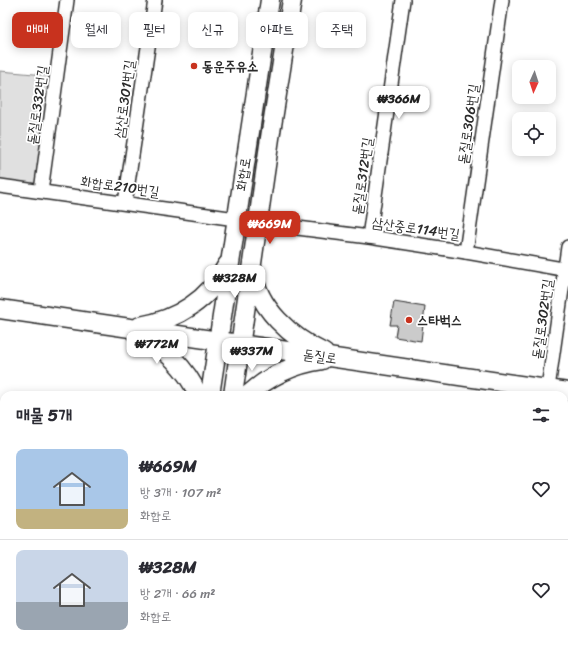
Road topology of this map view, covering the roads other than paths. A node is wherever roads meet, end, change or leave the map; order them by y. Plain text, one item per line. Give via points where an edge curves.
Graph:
1 (67, 0) edge
2 (155, 0) edge
3 (270, 0) edge
4 (292, 0) edge
5 (403, 0) edge
6 (502, 0) edge
7 (0, 186) edge
8 (41, 191) junction
9 (125, 203) junction
10 (236, 219) junction
11 (258, 222) junction
12 (369, 237) junction
13 (568, 247) edge
14 (466, 252) junction
15 (230, 258) junction
16 (252, 263) junction
17 (566, 270) edge
18 (0, 309) edge
19 (124, 327) junction
20 (218, 341) junction
21 (240, 344) junction
22 (337, 358) junction
23 (196, 391) edge
24 (211, 391) edge
25 (234, 391) edge
26 (252, 391) edge
27 (542, 391) edge
28 (548, 391) edge

1 - 8 street, 돋질로332번길
2 - 9 street, 삼산로301번길
3 - 10 main road, 화합로
4 - 11 main road, 화합로
5 - 12 street, 돋질로312번길
6 - 14 street, 돋질로306번길
7 - 8 street, 화합로210번길
8 - 9 street, 화합로210번길
9 - 10 street, 화합로210번길
10 - 15 main road, 화합로
11 - 12 street, 삼산중로114번길
11 - 16 main road, 화합로
12 - 14 street, 삼산중로114번길
13 - 17 street, 돋질로302번길
14 - 17 street, 삼산중로114번길
15 - 16 main road via 231,278 238,284 246,280
15 - 19 main road via 219,279 190,307 154,324
15 - 20 main road, 화합로
16 - 21 main road, 화합로
16 - 22 main road via 260,294 278,320 310,345
17 - 28 street, 돋질로302번길
18 - 19 main road, 돋질로
19 - 20 main road, 돋질로
19 - 23 main road via 147,338 168,354 187,374
20 - 21 main road, 돋질로
20 - 24 main road, 화합로
21 - 22 main road, 돋질로
21 - 25 main road, 화합로
22 - 26 main road via 302,364 286,370
22 - 27 main road, 돋질로

